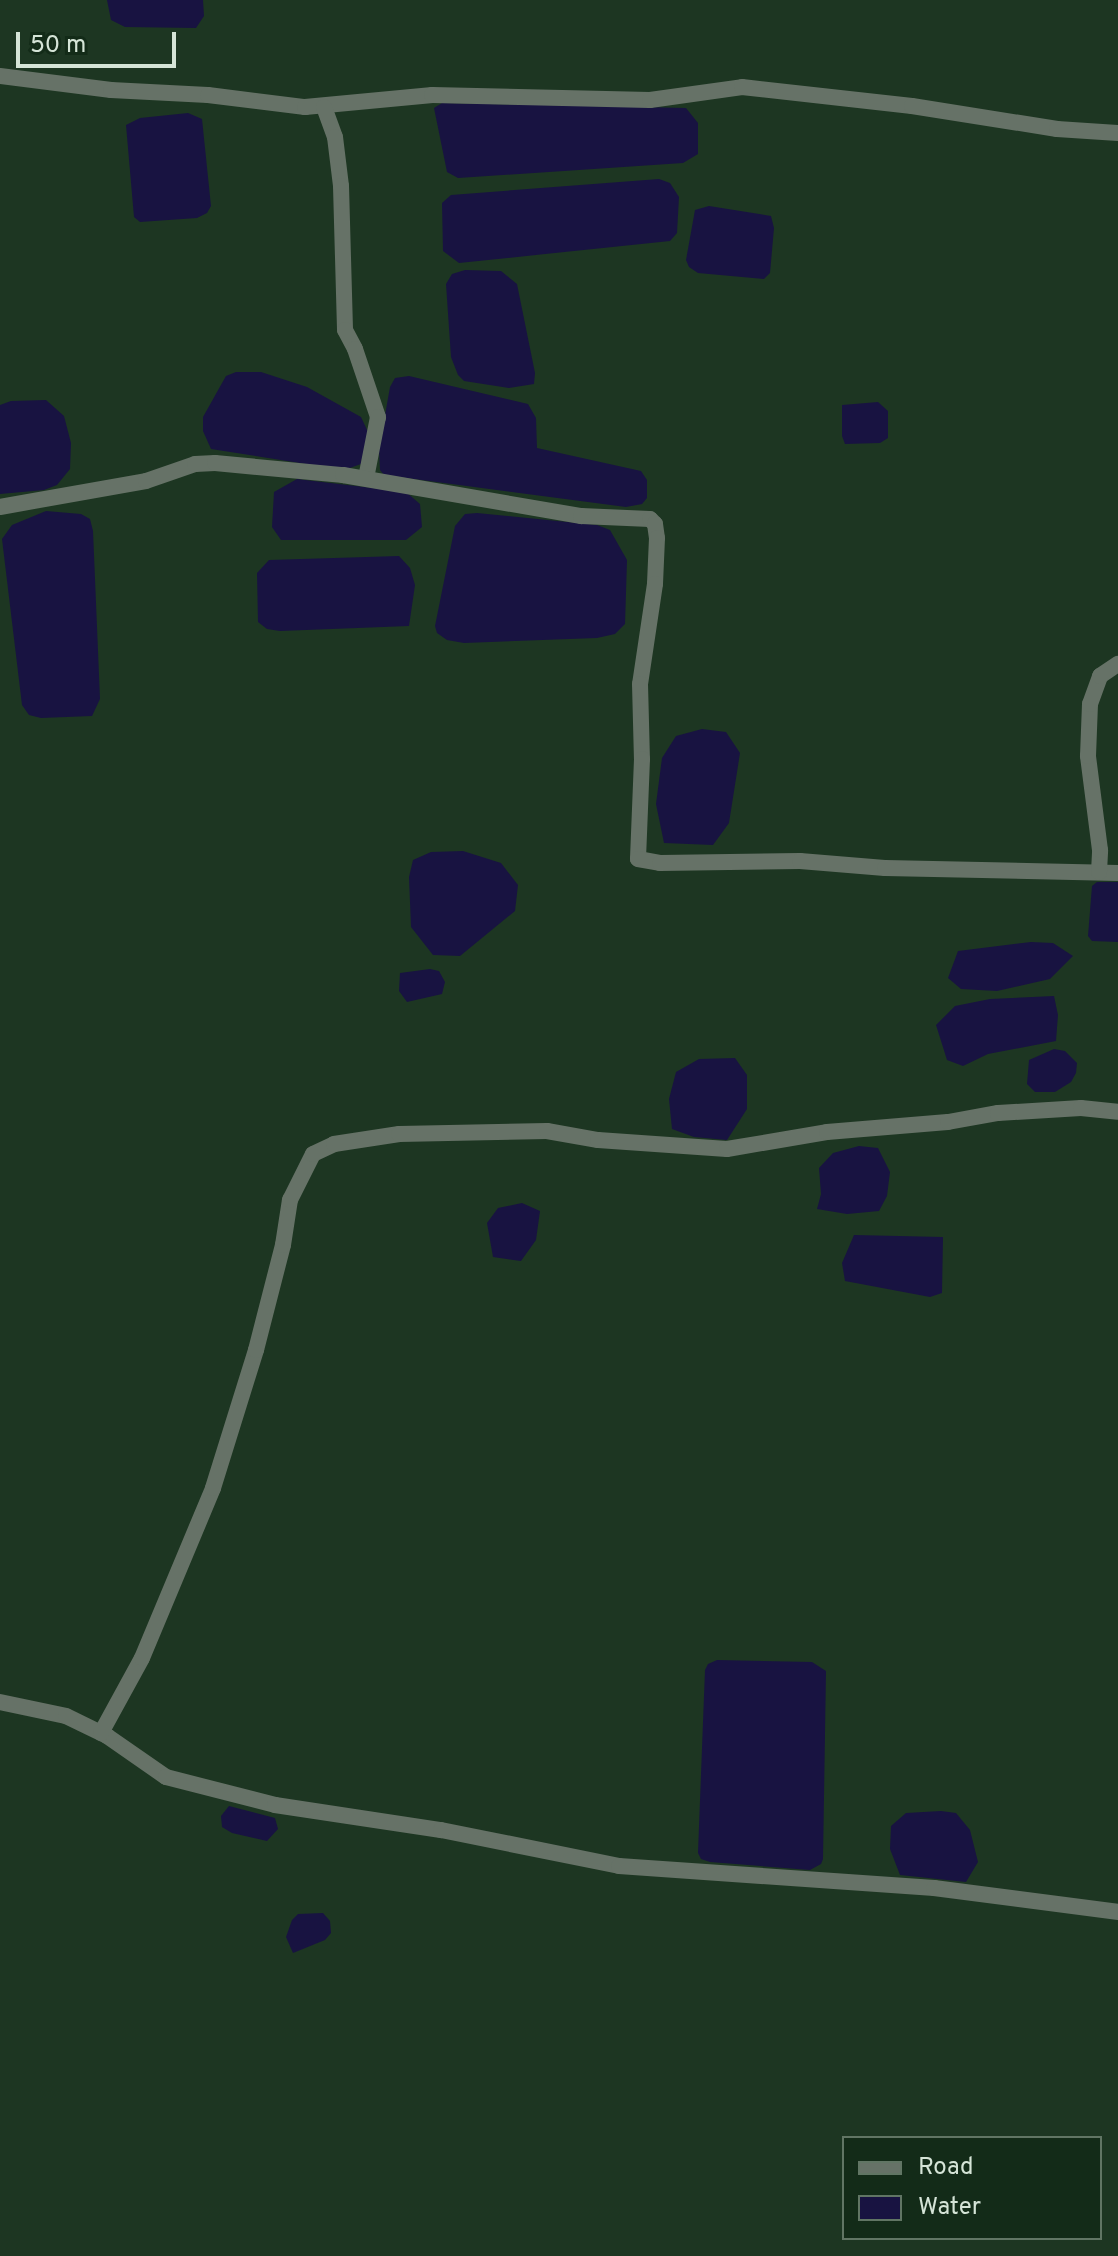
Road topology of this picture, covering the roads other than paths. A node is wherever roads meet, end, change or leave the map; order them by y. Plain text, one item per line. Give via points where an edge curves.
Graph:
1 (0, 76) edge
2 (324, 107) junction
3 (1118, 133) edge
4 (366, 478) junction
5 (0, 507) edge
6 (1118, 664) edge
7 (1099, 872) junction
8 (1118, 873) edge
9 (1118, 1112) edge
10 (0, 1702) edge
11 (101, 1733) junction
12 (1118, 1912) edge

1 - 2 street
2 - 3 street via 447,95 650,100 742,87
2 - 4 street via 335,137 341,186 345,330 378,417
4 - 5 street via 195,464 146,481
4 - 7 street via 581,516 650,519 655,524 655,584 640,684 638,859
6 - 7 street via 1100,676 1090,704 1088,756
7 - 8 street
9 - 11 street via 1008,1112 727,1149 547,1131 399,1134 334,1144 313,1154 290,1200 256,1350 213,1488 142,1658
10 - 11 street via 66,1716
11 - 12 street via 166,1777 214,1790 619,1866 934,1888

